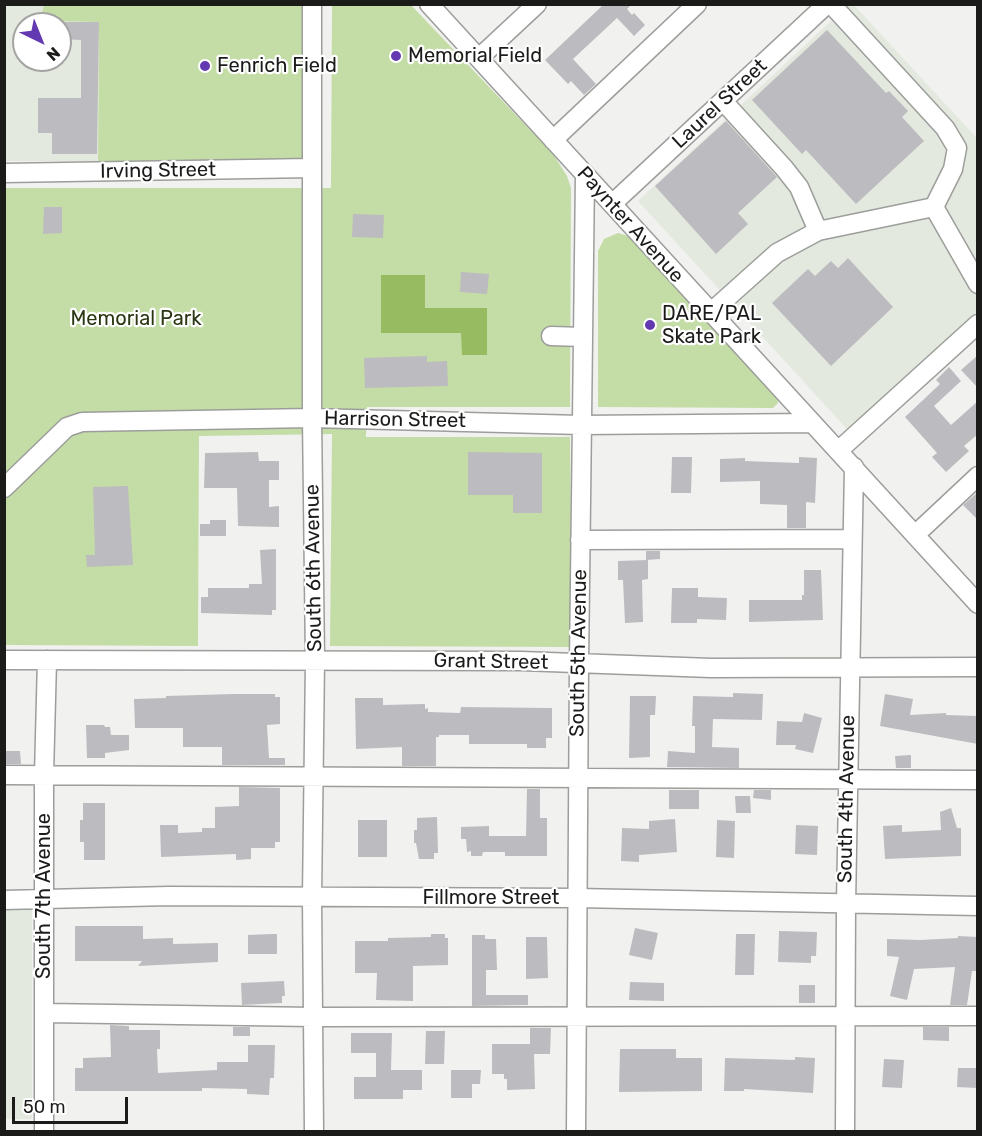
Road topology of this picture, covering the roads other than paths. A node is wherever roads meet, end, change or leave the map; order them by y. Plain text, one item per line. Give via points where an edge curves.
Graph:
1 (312, 4) edge
2 (429, 4) edge
3 (537, 4) edge
4 (697, 4) edge
5 (829, 4) edge
6 (479, 58) junction
7 (723, 101) junction
8 (554, 140) junction
9 (312, 168) junction
10 (4, 173) edge
11 (585, 175) junction
12 (612, 204) junction
13 (934, 207) junction
14 (818, 231) junction
15 (978, 284) edge
16 (710, 313) junction
17 (978, 324) edge
18 (551, 336) dead end
19 (583, 337) junction
20 (312, 418) junction
21 (812, 423) junction
22 (582, 424) junction
23 (838, 451) junction
24 (854, 467) junction
25 (978, 476) edge
26 (4, 488) edge
27 (915, 535) junction
28 (852, 539) junction
29 (580, 540) junction
30 (978, 604) edge
31 (4, 660) edge
32 (47, 660) junction
33 (315, 660) junction
34 (579, 664) junction
35 (978, 667) edge
36 (849, 668) junction
37 (4, 775) edge
38 (44, 775) junction
39 (313, 776) junction
40 (578, 777) junction
41 (848, 780) junction
42 (978, 780) edge
43 (312, 898) junction
44 (577, 898) junction
45 (44, 899) junction
46 (4, 900) edge
47 (846, 904) junction
48 (978, 906) edge
49 (45, 1013) junction
50 (576, 1016) junction
51 (845, 1016) junction
52 (978, 1016) edge
53 (313, 1017) junction
54 (44, 1131) edge
55 (314, 1131) edge
56 (576, 1131) edge
57 (845, 1131) edge

1 - 9 street, South 6th Avenue
2 - 6 street, Paynter Avenue
3 - 6 street
4 - 8 street
5 - 7 street, Laurel Street
5 - 13 street via 945,128 957,148 953,169
6 - 8 street, Paynter Avenue
7 - 12 street, Laurel Street
7 - 14 street via 799,187
8 - 11 street, Paynter Avenue
9 - 10 street, Irving Street
9 - 20 street, South 6th Avenue
11 - 12 street, Paynter Avenue
11 - 19 street, South 5th Avenue
12 - 16 street, Paynter Avenue
13 - 14 street
13 - 15 street
14 - 16 street via 777,253
16 - 21 street, Paynter Avenue
17 - 23 street
18 - 19 street
19 - 22 street, South 5th Avenue
20 - 22 street, Harrison Street
20 - 26 street, Harrison Street via 82,422 67,427
20 - 33 street, South 6th Avenue
21 - 22 street, Harrison Street
21 - 23 street, Paynter Avenue
22 - 29 street, South 5th Avenue
23 - 24 street, Paynter Avenue
24 - 27 street, Paynter Avenue
24 - 28 street, South 4th Avenue
25 - 27 street
27 - 30 street, Paynter Avenue
28 - 29 street
28 - 36 street, South 4th Avenue
29 - 34 street, South 5th Avenue
31 - 32 street, Grant Street
32 - 33 street, Grant Street
32 - 38 street, South 7th Avenue
33 - 34 street, Grant Street
33 - 39 street, South 6th Avenue
34 - 36 street, Grant Street
34 - 40 street, South 5th Avenue
35 - 36 street, Grant Street
36 - 41 street, South 4th Avenue
37 - 38 street
38 - 39 street
38 - 45 street, South 7th Avenue
39 - 40 street
39 - 43 street, South 6th Avenue
40 - 41 street
40 - 44 street, South 5th Avenue
41 - 42 street
41 - 47 street, South 4th Avenue
43 - 44 street, Fillmore Street
43 - 45 street, Fillmore Street
43 - 53 street, South 6th Avenue
44 - 47 street, Fillmore Street
44 - 50 street, South 5th Avenue
45 - 46 street, Fillmore Street
45 - 49 street, South 7th Avenue
47 - 48 street, Fillmore Street
47 - 51 street, South 4th Avenue
49 - 53 street
49 - 54 street, South 7th Avenue
50 - 51 street
50 - 53 street
50 - 56 street, South 5th Avenue
51 - 52 street
51 - 57 street, South 4th Avenue
53 - 55 street, South 6th Avenue

